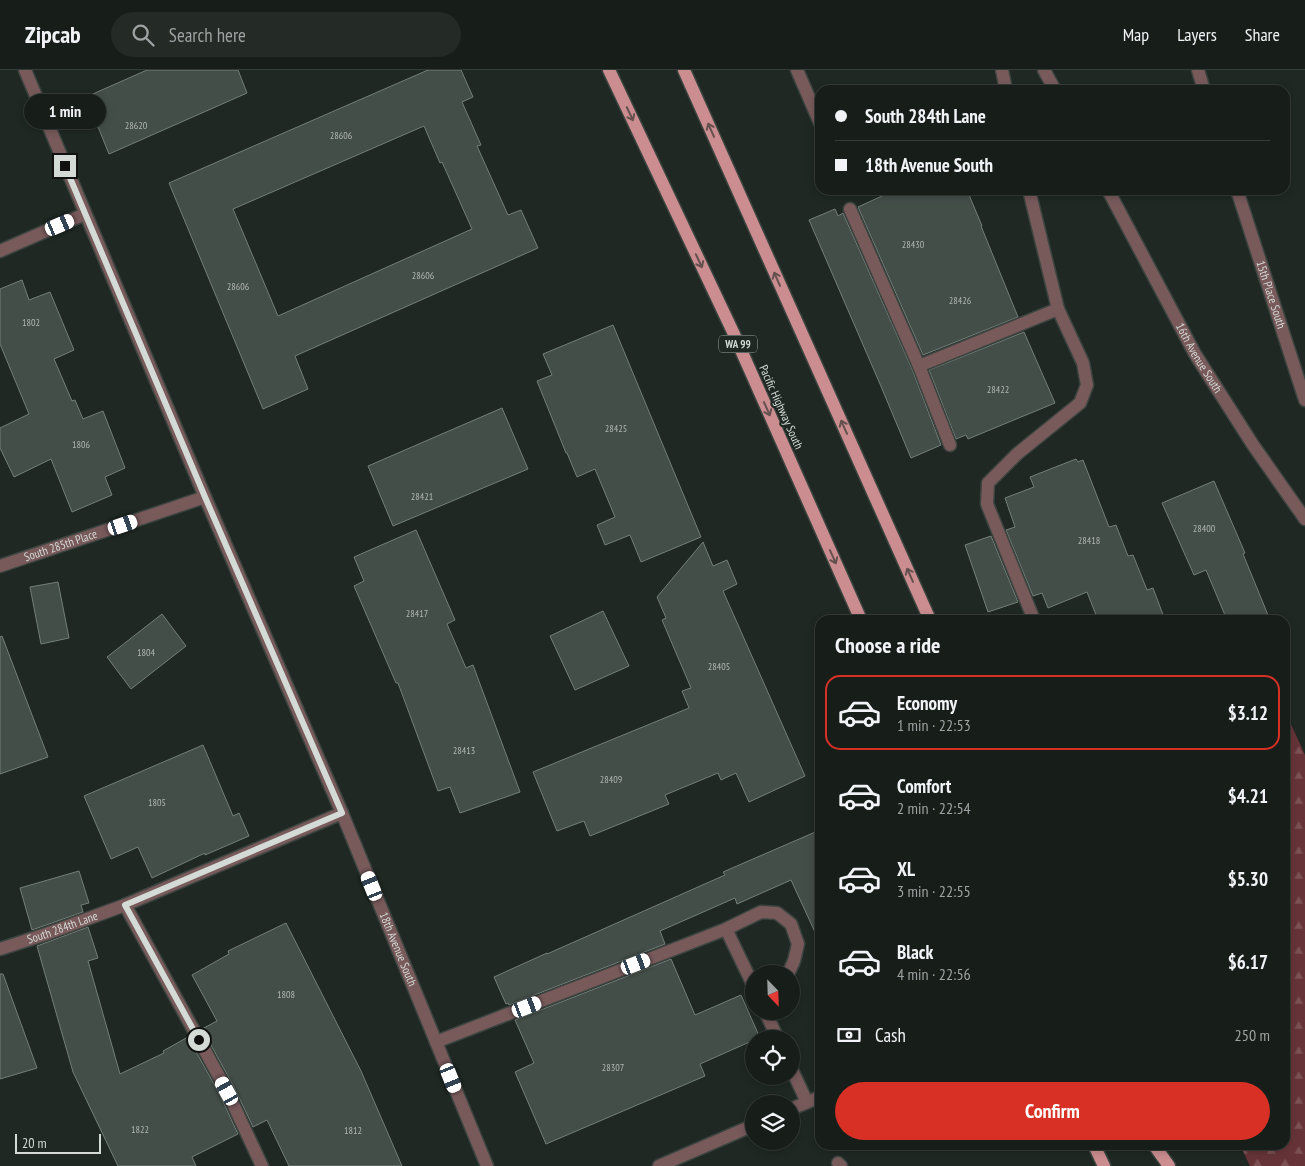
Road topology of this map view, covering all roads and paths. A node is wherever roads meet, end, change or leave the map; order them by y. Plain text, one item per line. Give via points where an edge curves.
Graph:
1 (25, 70) edge
2 (609, 70) edge
3 (684, 70) edge
4 (797, 70) edge
5 (1002, 70) edge
6 (1044, 70) edge
7 (1198, 70) edge
8 (1005, 85) edge
9 (1052, 85) edge
10 (1202, 85) edge
11 (815, 111) edge
12 (1030, 195) edge
13 (1111, 195) edge
14 (1239, 195) edge
15 (850, 208) dead end
16 (85, 214) junction
17 (0, 251) edge
18 (1058, 309) junction
19 (919, 366) junction
20 (1305, 400) edge
21 (950, 445) dead end
22 (205, 497) junction
23 (1305, 519) edge
24 (0, 566) edge
25 (859, 615) edge
26 (928, 615) edge
27 (1032, 615) edge
28 (342, 813) junction
29 (125, 905) junction
30 (726, 929) junction
31 (0, 949) edge
32 (792, 965) edge
33 (745, 968) edge
34 (436, 1042) junction
35 (799, 1085) edge
36 (815, 1099) edge
37 (807, 1102) junction
38 (800, 1105) edge
39 (745, 1129) edge
40 (1096, 1150) edge
41 (1158, 1150) edge
42 (1166, 1150) edge
43 (262, 1166) edge
44 (487, 1166) edge
45 (659, 1166) edge
46 (1104, 1166) edge
47 (1169, 1166) edge
48 (1173, 1166) edge

1 - 16 street, 18th Avenue South
2 -> 25 main road, Pacific Highway South / WA 99 via 733,332
26 -> 3 main road
4 - 11 street
5 - 8 street
6 - 9 street
7 - 10 street
12 - 18 street
13 - 23 street, 16th Avenue South via 1195,354 1253,446
14 - 20 street, 15th Place South
15 - 19 street
16 - 17 street
16 - 22 street, 18th Avenue South
18 - 19 street
18 - 27 street via 1083,362 1087,386 1080,403 1017,454 988,483 987,504
19 - 21 street
22 - 24 street, South 285th Place
22 - 28 street, 18th Avenue South
28 - 29 street, South 284th Lane
28 - 34 street, 18th Avenue South
29 - 31 street, South 284th Lane
29 - 43 street via 227,1091
30 - 32 street via 761,912 777,913 791,924 798,944
30 - 33 street
30 - 34 street
34 - 44 street, 18th Avenue South
35 - 37 street
36 - 37 street
37 - 38 street
39 - 45 street
40 - 46 main road
41 - 47 main road
42 - 48 main road

